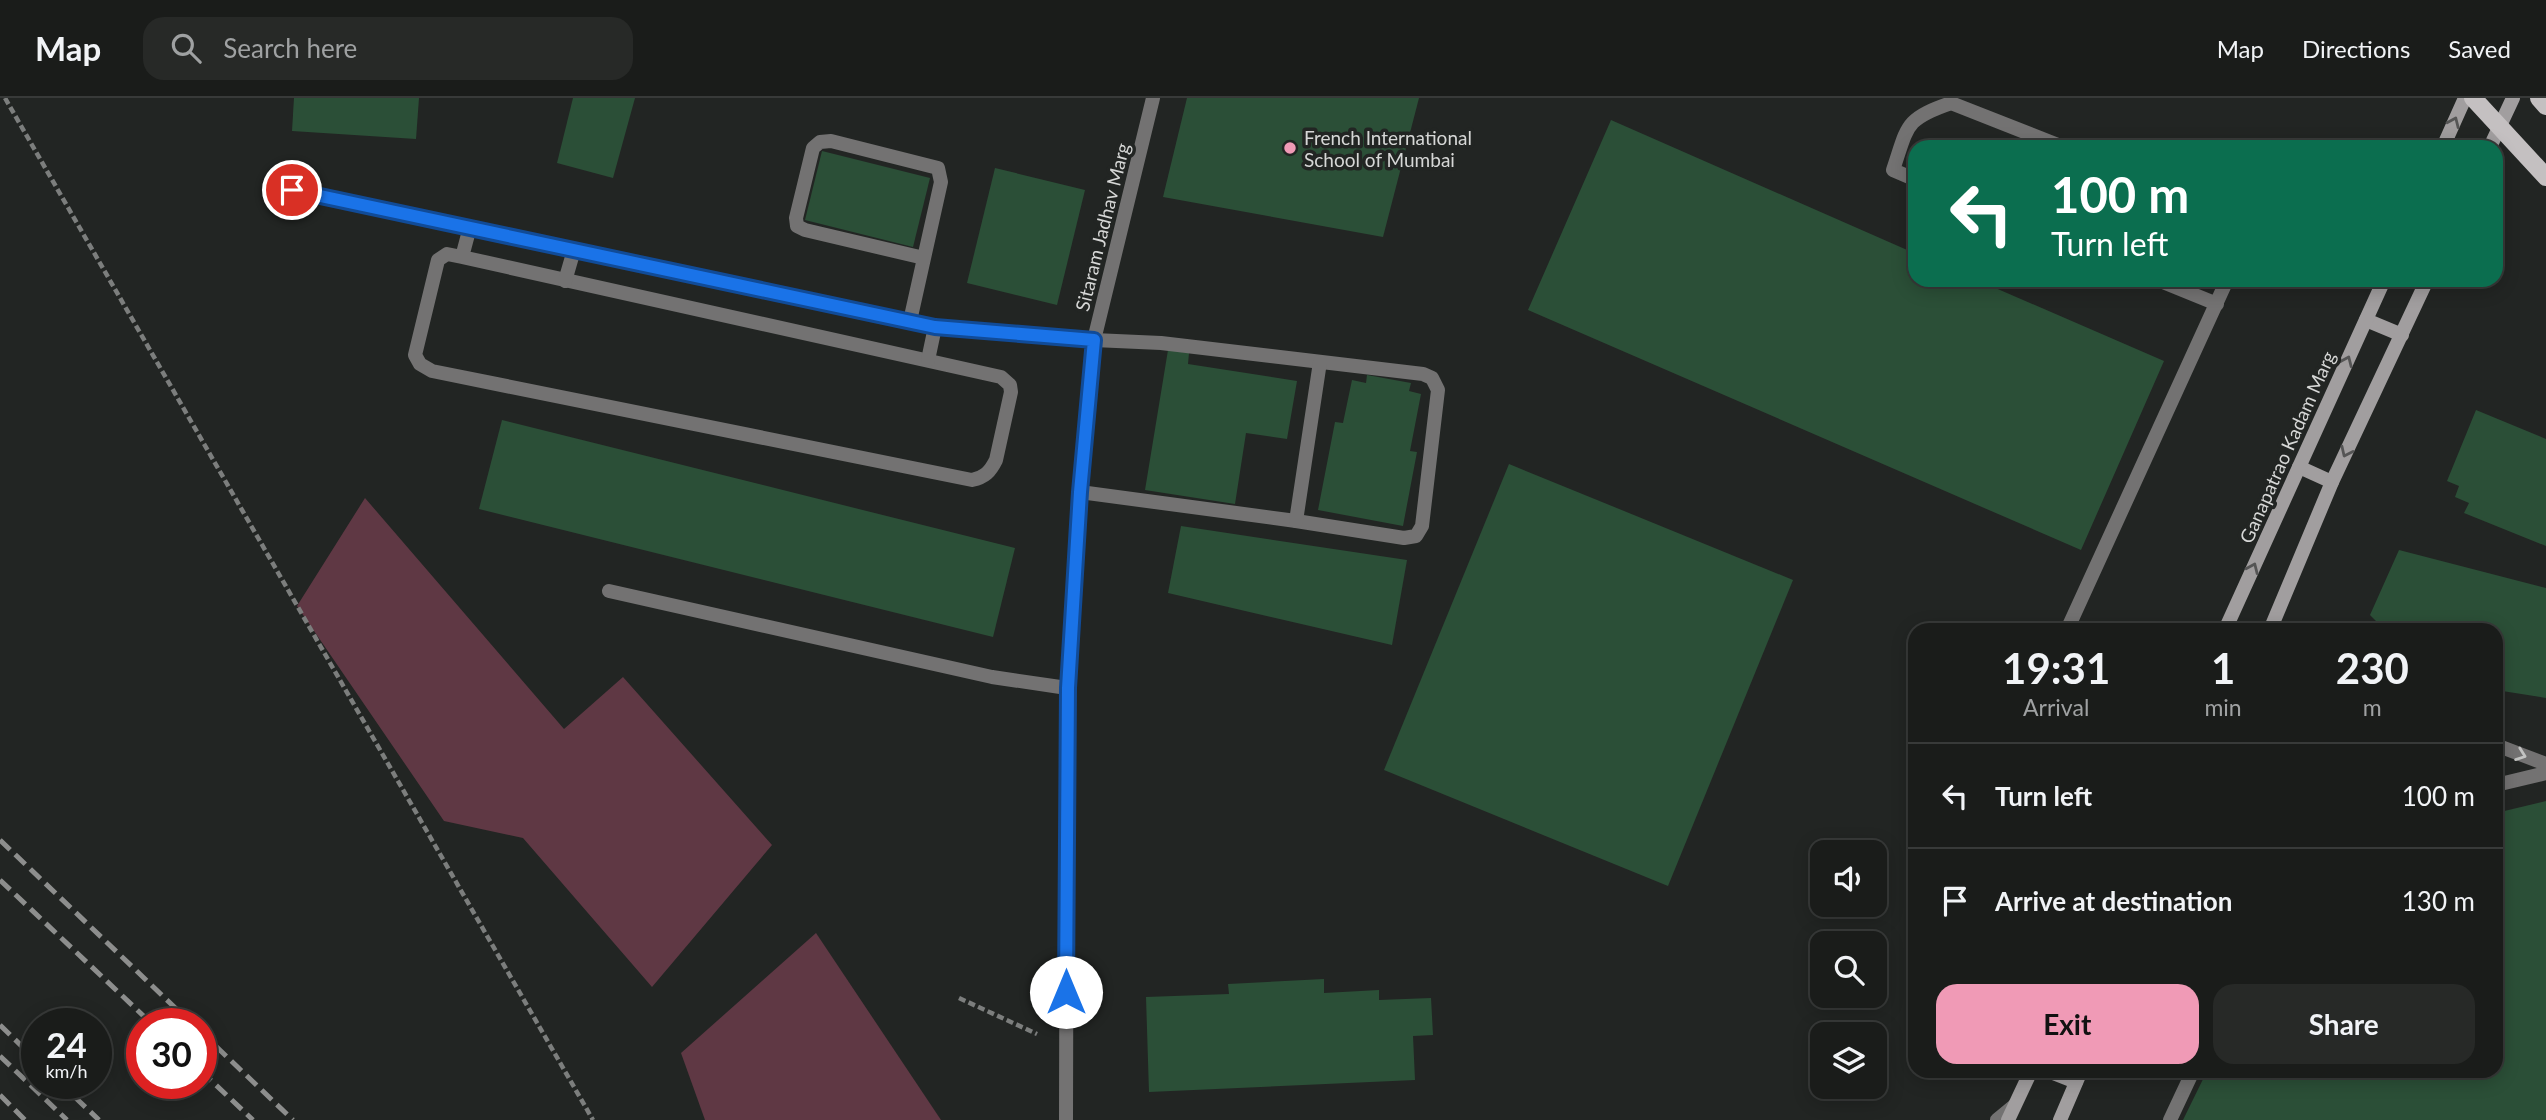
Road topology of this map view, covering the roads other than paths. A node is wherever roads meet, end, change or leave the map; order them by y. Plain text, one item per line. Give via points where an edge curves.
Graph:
1 (1153, 98) edge
2 (2465, 98) edge
3 (2473, 98) edge
4 (2513, 98) edge
5 (2539, 98) edge
6 (2546, 106) edge
7 (2499, 127) junction
8 (2045, 140) edge
9 (2446, 140) edge
10 (2493, 140) edge
11 (1908, 176) edge
12 (2546, 177) edge
13 (292, 190) dead end
14 (470, 227) junction
15 (573, 250) junction
16 (462, 257) junction
17 (924, 258) junction
18 (565, 281) junction
19 (2175, 287) edge
20 (2224, 287) edge
21 (2381, 287) edge
22 (2424, 287) edge
23 (2217, 304) junction
24 (2366, 320) junction
25 (909, 321) junction
26 (935, 327) junction
27 (2402, 335) junction
28 (1094, 340) junction
29 (928, 360) junction
30 (1320, 362) junction
31 (2299, 467) junction
32 (2332, 482) junction
33 (1080, 492) junction
34 (1296, 521) junction
35 (609, 592) dead end
36 (2070, 623) edge
37 (2228, 623) edge
38 (2273, 623) edge
39 (1068, 688) junction
40 (2503, 748) edge
41 (2546, 764) edge
42 (2546, 772) edge
43 (2503, 783) edge
44 (2028, 1078) edge
45 (2078, 1078) edge
46 (2190, 1078) edge
47 (2011, 1113) edge
48 (1066, 1120) edge
49 (1997, 1120) edge
50 (2060, 1120) edge
51 (2170, 1120) edge

1 - 28 street, Sitaram Jadhav Marg
9 -> 2 main road
3 - 7 main road
4 - 7 main road
5 - 6 main road
7 - 10 main road
7 - 12 main road
8 - 11 street via 1951,103 1927,111 1909,124 1893,170
13 - 14 street
14 - 15 street
14 - 16 street
15 - 18 street
15 - 25 street
16 - 18 street
16 - 29 street via 447,254 438,260 415,355 432,371 972,480 982,477 996,460 1010,384 1001,377
17 - 17 street via 942,182 938,168 831,141 813,148 797,226
17 - 25 street
18 - 29 street
19 - 23 street
20 - 23 street
21 - 24 main road, Ganapatrao Kadam Marg
22 - 27 main road
23 - 36 street
24 - 27 main road
31 -> 24 main road, Ganapatrao Kadam Marg
25 - 26 street
26 - 28 street
26 - 29 street
27 -> 32 main road
28 - 30 street via 1161,343
28 - 33 street, Sitaram Jadhav Marg
30 - 34 street
30 - 34 street via 1423,374 1436,382 1422,526 1416,536 1404,538
31 - 32 main road
37 -> 31 main road, Ganapatrao Kadam Marg
32 - 38 main road
33 - 34 street
33 - 39 street, Sitaram Jadhav Marg
35 - 39 street via 992,677
39 - 48 street, Sitaram Jadhav Marg
40 -> 41 street
42 - 43 street
44 - 47 main road
45 - 50 main road
46 - 51 street
47 - 49 street

